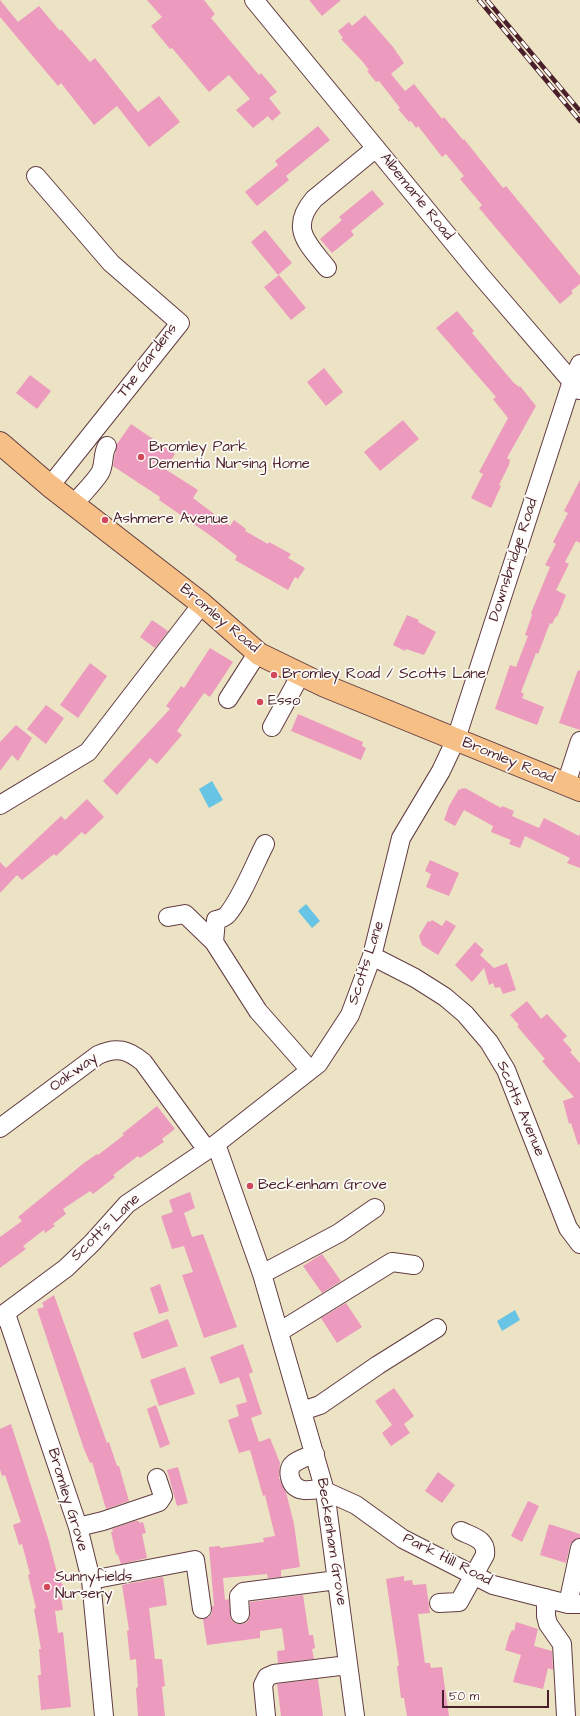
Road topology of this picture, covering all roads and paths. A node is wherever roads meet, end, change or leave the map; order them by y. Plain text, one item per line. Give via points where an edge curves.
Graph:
1 (254, 0) edge
2 (376, 148) junction
3 (36, 176) dead end
4 (327, 268) dead end
5 (580, 364) edge
6 (576, 386) edge
7 (0, 443) edge
8 (107, 446) dead end
9 (50, 486) junction
10 (74, 504) junction
11 (202, 604) junction
12 (258, 652) junction
13 (301, 674) junction
14 (228, 699) dead end
15 (272, 727) dead end
16 (456, 740) junction
17 (580, 741) edge
18 (573, 787) edge
19 (0, 805) edge
20 (265, 844) dead end
21 (168, 917) dead end
22 (214, 942) junction
23 (372, 956) junction
24 (310, 1070) junction
25 (0, 1128) edge
26 (212, 1147) junction
27 (375, 1208) dead end
28 (580, 1244) edge
29 (414, 1265) dead end
30 (262, 1274) junction
31 (3, 1315) edge
32 (437, 1328) dead end
33 (278, 1332) junction
34 (302, 1411) junction
35 (314, 1454) junction
36 (157, 1478) dead end
37 (325, 1489) junction
38 (78, 1527) junction
39 (461, 1530) dead end
40 (580, 1548) edge
41 (474, 1575) junction
42 (91, 1580) junction
43 (337, 1580) junction
44 (546, 1598) junction
45 (439, 1603) dead end
46 (574, 1604) edge
47 (202, 1609) dead end
48 (240, 1614) dead end
49 (348, 1666) junction
50 (104, 1716) edge
51 (266, 1716) edge
52 (355, 1716) edge
53 (566, 1716) edge

1 - 2 street, Albemarle Road
2 - 4 street via 305,208 301,230 305,241
2 - 6 street, Albemarle Road
3 - 9 street, The Gardens via 111,263 180,323
5 - 6 street, Downsbridge Road
6 - 16 street, Downsbridge Road
7 - 9 main road, Bromley Road
8 - 10 street via 103,452 100,473
9 - 10 main road, Bromley Road
10 - 11 main road, Bromley Road
11 - 12 main road, Bromley Road
11 - 19 street via 88,752
12 - 13 main road, Bromley Road
12 - 14 street
13 - 15 street
13 - 16 main road, Bromley Road
16 - 18 main road, Bromley Road
16 - 23 street, Scotts Lane via 441,771 401,838
17 - 18 street
20 - 22 street via 228,914 216,920
21 - 22 street via 185,914
22 - 24 street via 258,1011
23 - 24 street, Scotts Lane via 350,1015 318,1064
23 - 28 street, Scotts Avenue via 445,997 465,1014 489,1042 506,1070 568,1228
24 - 26 street, Scotts Lane
25 - 26 street, Oakway via 98,1055 109,1050 122,1050 143,1062
26 - 30 street, Beckenham Grove
26 - 31 street, Scott's Lane via 127,1204 66,1268
27 - 30 street via 339,1233
29 - 33 street via 392,1262
30 - 33 street, Beckenham Grove
31 - 38 street, Bromley Grove
32 - 34 street via 320,1405
33 - 34 street, Beckenham Grove
34 - 35 street, Beckenham Grove
35 - 37 street, Beckenham Grove
35 - 37 street via 292,1466 289,1470 291,1482 305,1491
36 - 38 street via 163,1496 159,1502
37 - 41 street, Park Hill Road via 356,1505 403,1539
37 - 43 street, Beckenham Grove
38 - 42 street, Bromley Grove
39 - 41 street via 480,1540 486,1548
40 - 46 street
41 - 44 street, Park Hill Road via 493,1585
41 - 45 street via 458,1602
42 - 47 street via 195,1560
42 - 50 street, Bromley Grove
43 - 48 street via 244,1592 239,1596
43 - 49 street, Beckenham Grove
44 - 46 street, Park Hill Road
44 - 53 street via 548,1624 562,1644
49 - 51 street via 274,1674 267,1677 263,1685
49 - 52 street, Beckenham Grove

